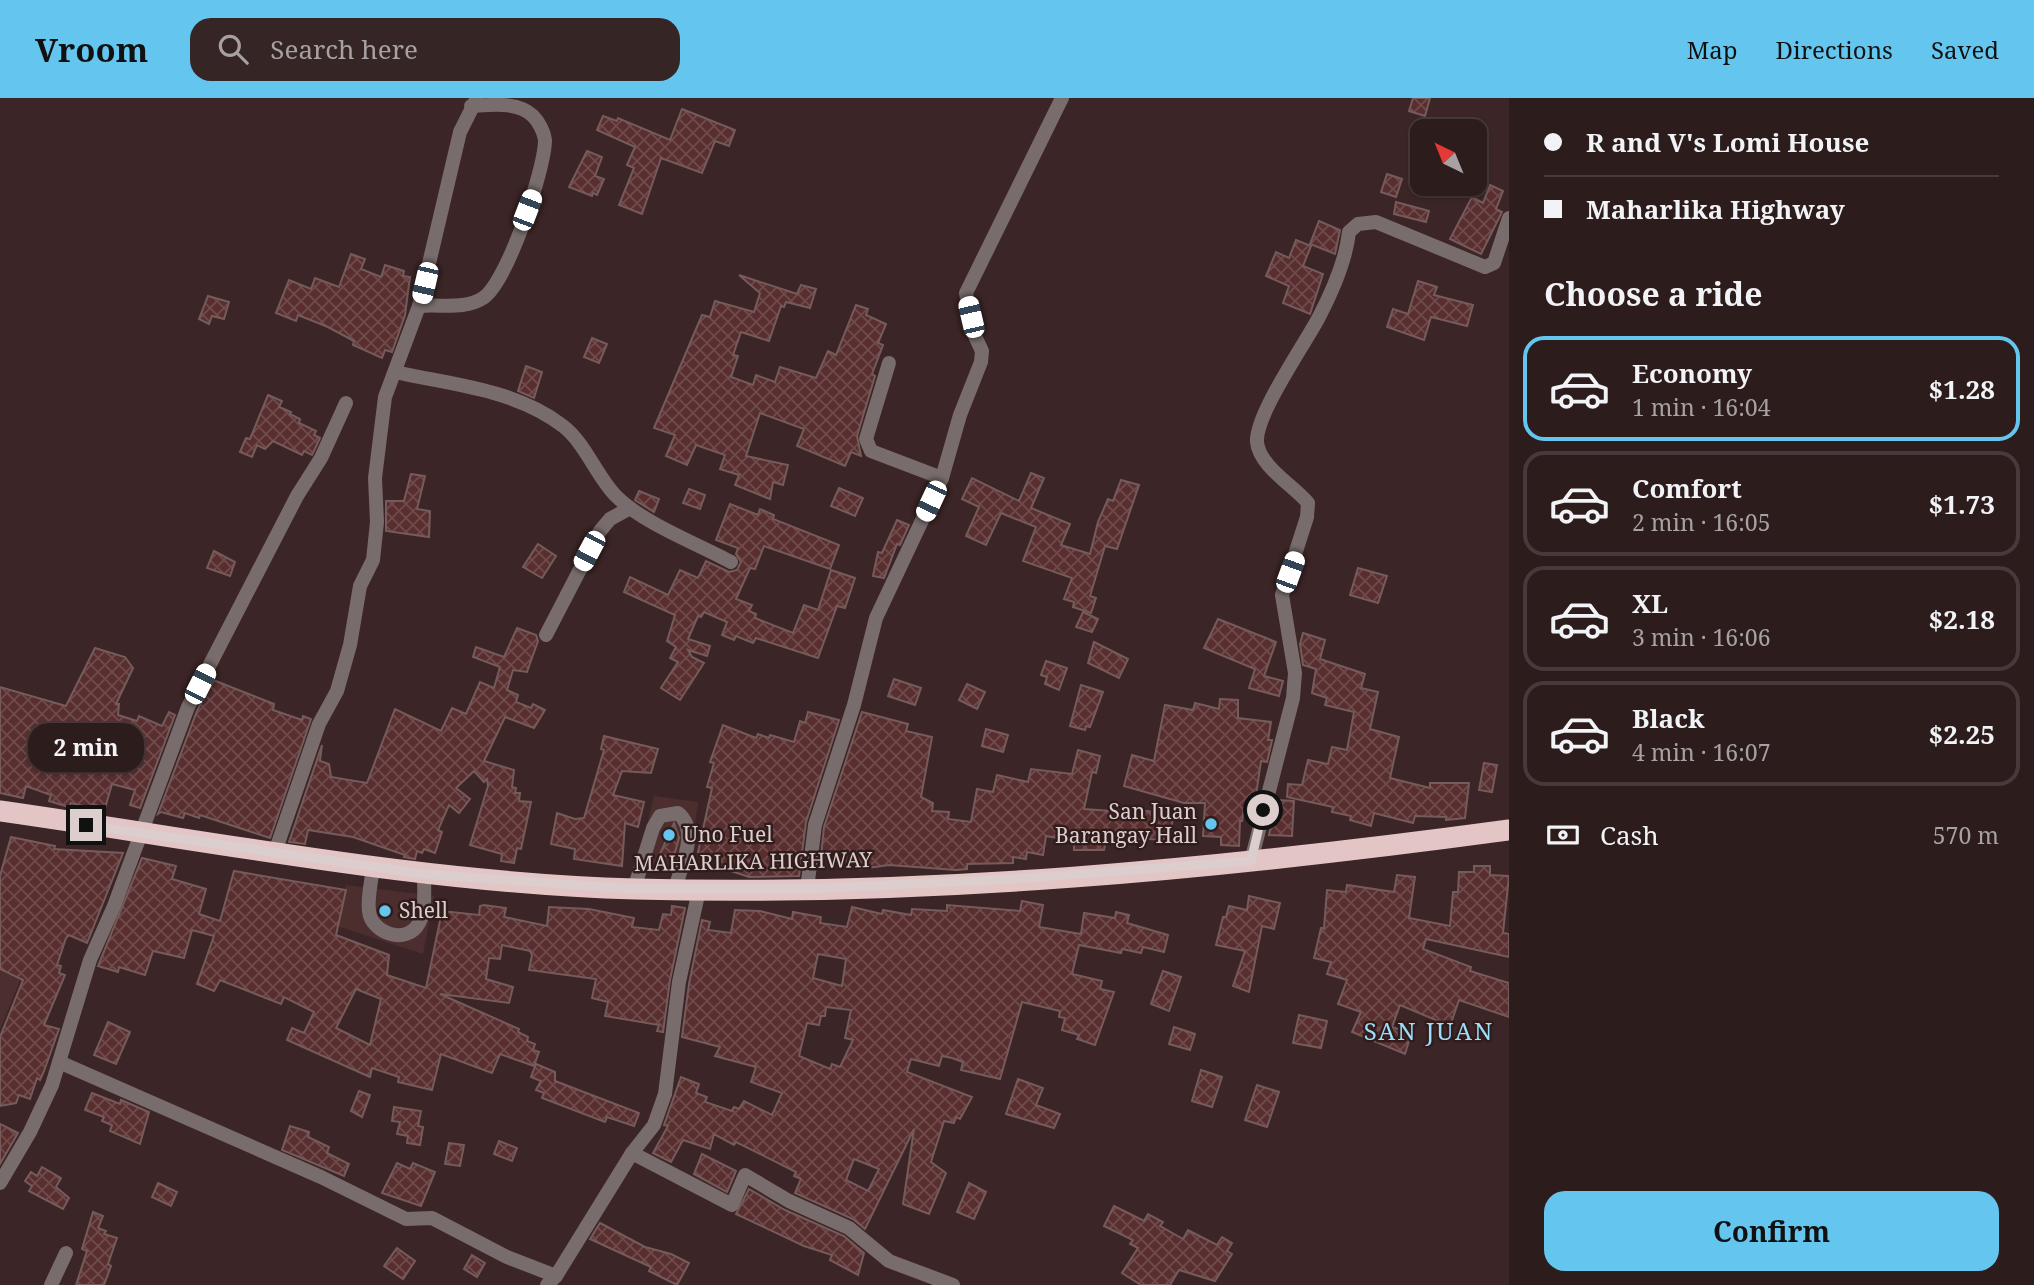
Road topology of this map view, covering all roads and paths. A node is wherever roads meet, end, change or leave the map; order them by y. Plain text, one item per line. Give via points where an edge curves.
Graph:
1 (1062, 98) edge
2 (474, 100) edge
3 (1509, 218) edge
4 (419, 306) junction
5 (889, 363) dead end
6 (395, 372) junction
7 (346, 403) dead end
8 (942, 478) junction
9 (630, 508) junction
10 (731, 562) dead end
11 (546, 635) dead end
12 (0, 811) edge
13 (1509, 830) edge
14 (138, 834) junction
15 (275, 852) junction
16 (1251, 861) junction
17 (373, 866) junction
18 (424, 874) junction
19 (634, 889) junction
20 (675, 889) junction
21 (807, 889) junction
22 (699, 890) junction
23 (59, 1062) junction
24 (632, 1153) junction
25 (0, 1183) edge
26 (66, 1253) dead end
27 (551, 1281) edge
28 (51, 1285) edge
29 (953, 1285) edge

1 - 8 street via 965,293 981,362
2 - 4 street via 460,132
2 - 4 street via 532,114 545,136 544,159 501,277 485,298 468,306
3 - 16 street via 1494,263 1485,267 1377,222 1358,224 1349,232 1348,247 1320,315 1264,414 1257,442 1264,458 1308,503 1282,595 1295,673 1293,698
4 - 6 street
5 - 8 street via 866,439 871,451
6 - 9 street via 486,389 564,427 614,494
6 - 15 street via 385,397 375,478 373,560 360,586 337,691 319,724
7 - 14 street via 188,707
8 - 21 street via 876,618 816,825
9 - 10 street
9 - 11 street via 600,531
12 - 14 highway, MAHARLIKA HIGHWAY
13 - 16 highway, MAHARLIKA HIGHWAY
14 - 15 highway, MAHARLIKA HIGHWAY
14 - 23 street via 90,960
15 - 17 highway, MAHARLIKA HIGHWAY
16 - 21 highway, MAHARLIKA HIGHWAY
17 - 18 highway, MAHARLIKA HIGHWAY
17 - 18 street via 369,913 377,927 400,936 419,924
18 - 19 highway, MAHARLIKA HIGHWAY
19 - 20 highway, MAHARLIKA HIGHWAY
19 - 20 street via 653,828 660,816 678,813 691,831
20 - 22 highway, MAHARLIKA HIGHWAY
21 - 22 highway, MAHARLIKA HIGHWAY
22 - 24 street via 679,982 665,1094 654,1125
23 - 25 street via 30,1132
23 - 27 street via 405,1219 432,1218
24 - 27 street
24 - 29 street via 732,1205 745,1175 849,1228 889,1261
26 - 28 street

